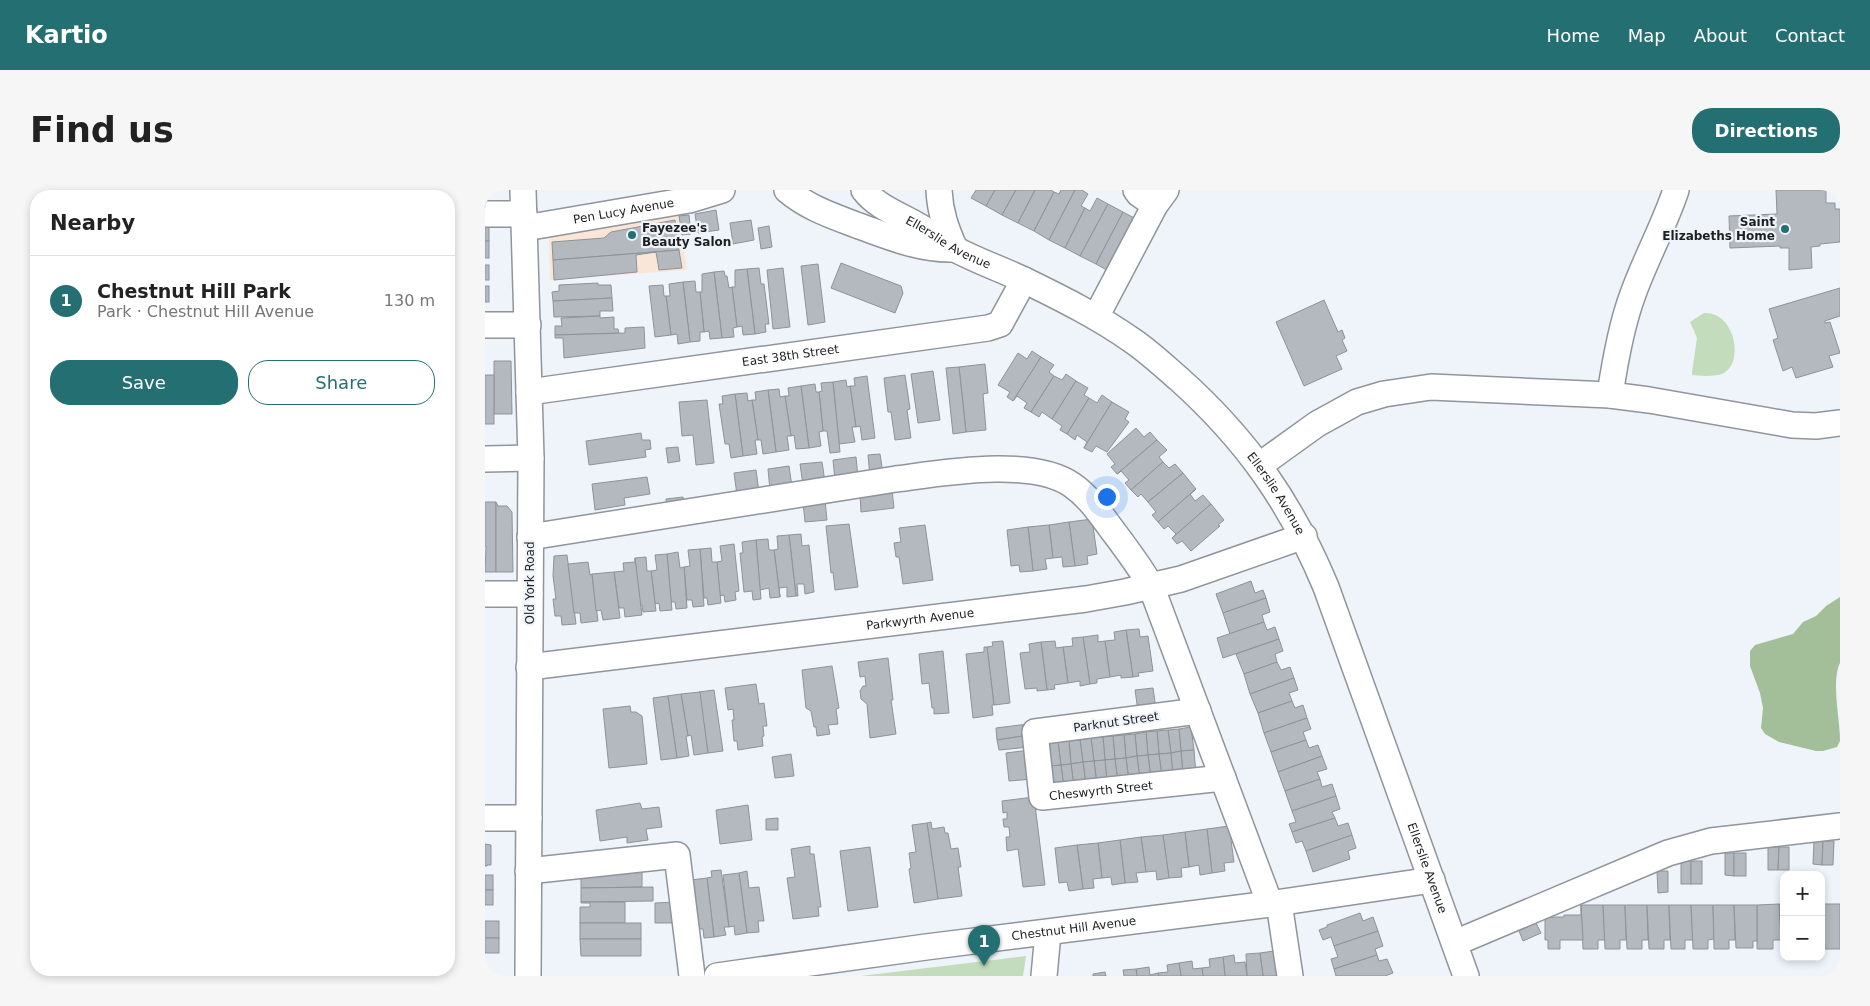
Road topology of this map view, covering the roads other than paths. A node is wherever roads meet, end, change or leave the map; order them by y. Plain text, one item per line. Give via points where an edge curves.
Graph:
1 (722, 190) edge
2 (787, 190) edge
3 (864, 190) edge
4 (939, 190) edge
5 (1676, 190) edge
6 (1152, 195) edge
7 (524, 211) edge
8 (485, 214) edge
9 (955, 249) junction
10 (1024, 280) junction
11 (1096, 317) junction
12 (485, 325) edge
13 (528, 325) junction
14 (529, 392) junction
15 (1610, 395) junction
16 (1840, 423) edge
17 (531, 458) junction
18 (485, 459) edge
19 (1260, 465) junction
20 (1303, 536) junction
21 (530, 537) junction
22 (1151, 586) junction
23 (485, 594) edge
24 (530, 594) junction
25 (529, 667) junction
26 (1198, 711) junction
27 (1035, 732) joint
28 (1223, 778) junction
29 (485, 818) edge
30 (529, 818) junction
31 (1840, 826) edge
32 (528, 871) junction
33 (1431, 880) junction
34 (1275, 903) junction
35 (1049, 932) junction
36 (1455, 943) junction
37 (528, 976) edge
38 (692, 976) edge
39 (717, 976) edge
40 (1044, 976) edge
41 (1290, 976) edge
42 (1467, 976) edge

1 - 7 street, Pen Lucy Avenue via 689,200
2 - 9 street via 816,210 897,240 936,250
3 - 9 street, Ellerslie Avenue via 871,199
4 - 9 street via 939,206
5 - 15 street via 1622,328
6 - 11 street
7 - 8 street, Pen Lucy Avenue
7 - 13 street, Old York Road
9 - 10 street, Ellerslie Avenue
10 - 11 street, Ellerslie Avenue
10 - 14 street, East 38th Street via 1000,324 989,328
11 - 19 street, Ellerslie Avenue via 1134,342 1198,396
12 - 13 street
13 - 14 street, Old York Road
14 - 17 street, Old York Road
15 - 16 street via 1792,425
15 - 19 street via 1463,387 1399,391 1357,402 1317,424
17 - 18 street
17 - 21 street, Old York Road
19 - 20 street, Ellerslie Avenue
20 - 22 street, Parkwyrth Avenue via 1181,579
20 - 33 street, Ellerslie Avenue via 1326,587
21 - 22 street via 896,479 956,471 1024,470 1071,484 1090,502 1139,564
21 - 24 street, Old York Road
22 - 25 street, Parkwyrth Avenue via 1086,599
22 - 26 street
23 - 24 street
24 - 25 street, Old York Road
25 - 30 street, Old York Road
26 - 27 street, Parknut Street
26 - 28 street
27 - 28 street, Cheswyrth Street via 1042,797
28 - 34 street
29 - 30 street
30 - 32 street, Old York Road
31 - 36 street via 1711,841 1668,853
32 - 37 street, Old York Road
32 - 38 street via 677,855
33 - 34 street, Chestnut Hill Avenue
33 - 36 street, Ellerslie Avenue
34 - 35 street, Chestnut Hill Avenue
34 - 41 street
35 - 39 street, Chestnut Hill Avenue
35 - 40 street
36 - 42 street, Ellerslie Avenue

